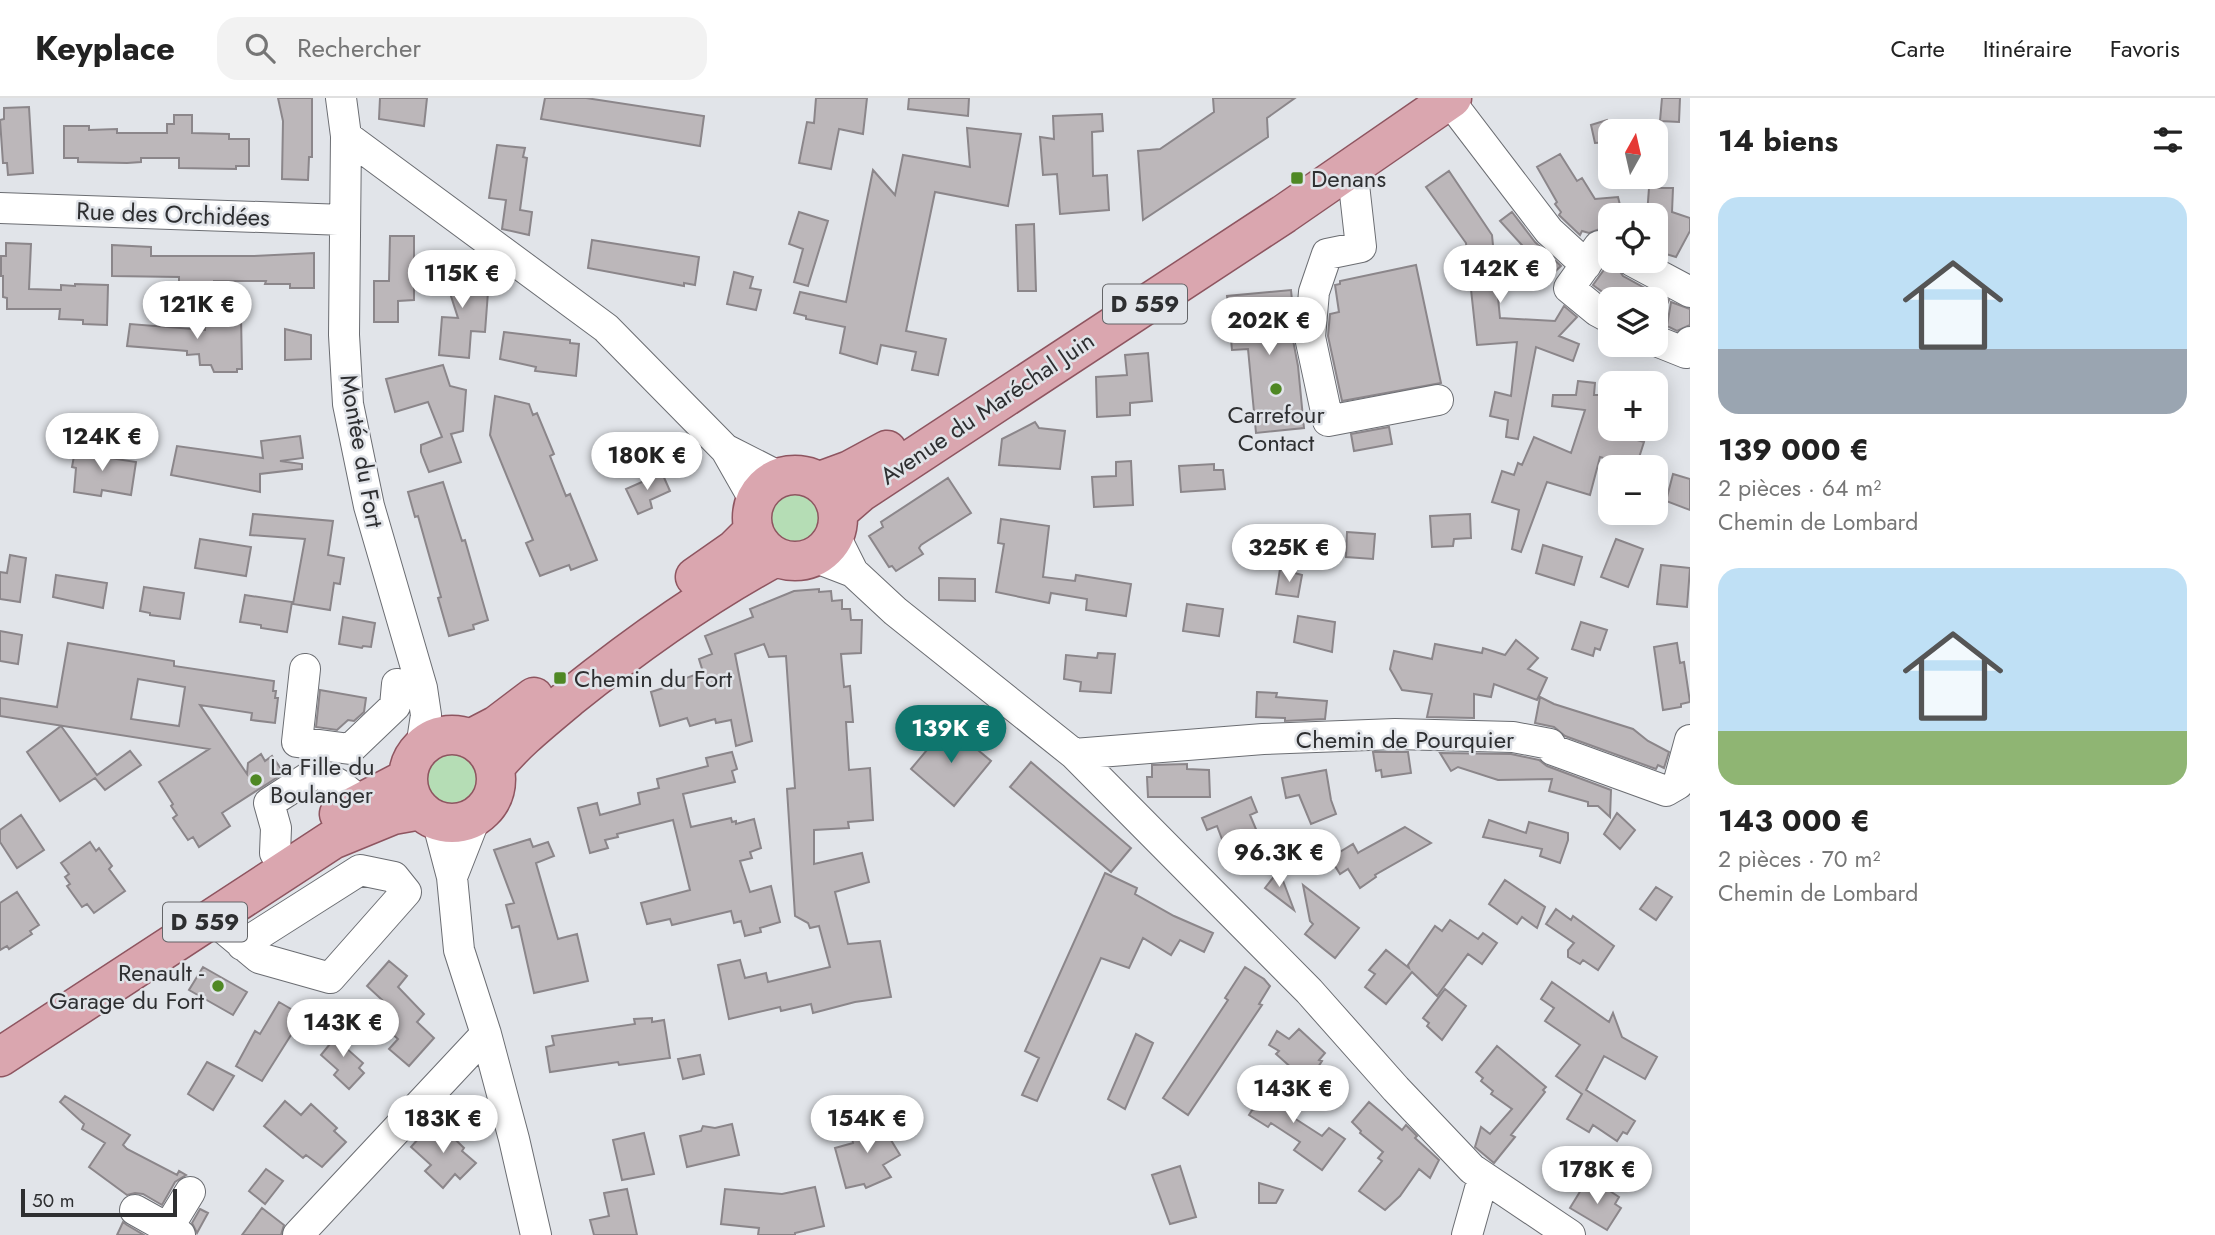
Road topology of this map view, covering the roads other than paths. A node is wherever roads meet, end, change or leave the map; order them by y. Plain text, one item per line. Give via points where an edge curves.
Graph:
1 (341, 98) edge
2 (1439, 99) edge
3 (346, 136) junction
4 (1352, 167) junction
5 (0, 208) edge
6 (345, 220) junction
7 (1598, 258) edge
8 (1654, 273) edge
9 (1690, 292) edge
10 (1598, 310) edge
11 (1690, 342) edge
12 (1668, 346) edge
13 (1438, 400) dead end
14 (766, 516) junction
15 (827, 521) junction
16 (305, 669) dead end
17 (1690, 740) edge
18 (435, 748) junction
19 (1073, 754) junction
20 (476, 816) junction
21 (452, 877) junction
22 (211, 918) junction
23 (242, 945) junction
24 (486, 1034) junction
25 (0, 1035) edge
26 (0, 1057) edge
27 (1483, 1178) junction
28 (190, 1192) dead end
29 (135, 1210) dead end
30 (174, 1231) edge
31 (299, 1235) edge
32 (536, 1235) edge
33 (1467, 1235) edge
34 (1570, 1235) edge

1 - 3 street, Montée du Fort
2 - 4 main road, Avenue du Maréchal Juin / D 559
2 - 7 street via 1549,231
2 - 15 main road, Avenue du Maréchal Juin via 850,470
3 - 6 street, Montée du Fort
3 - 14 street via 606,328 726,450
4 - 13 street via 1361,247 1327,254 1314,292 1310,337 1328,421
4 - 15 main road, Avenue du Maréchal Juin / D 559 via 861,492
5 - 6 street, Rue des Orchidées
6 - 18 street, Montée du Fort via 348,404 369,506
7 - 10 street via 1569,289
8 - 9 street
11 - 12 street via 1686,353
14 - 15 main road via 789,561 802,561
14 - 15 main road via 793,474 807,475
14 - 18 main road, D 559 via 666,624 511,747
15 - 19 street via 853,572
16 - 18 street via 297,742 350,749 395,706
17 - 19 street, Chemin de Pourquier via 1678,784 1666,791 1553,750 1550,744 1513,737 1395,734 1263,739
18 - 20 main road via 457,822
18 - 20 main road via 496,781 486,807
18 - 21 street, Montée du Fort
18 - 22 main road, D 559 via 393,816 332,840
18 - 25 main road, D 559 via 360,802
19 - 27 street via 1309,991
20 - 21 street
21 - 24 street, Montée du Fort via 459,950
22 - 23 street
22 - 26 main road, D 559
23 - 23 street via 258,958 330,978 405,892 394,877 360,870
24 - 31 street
24 - 32 street, Montée du Fort
27 - 33 street
27 - 34 street
28 - 30 street
29 - 30 street

